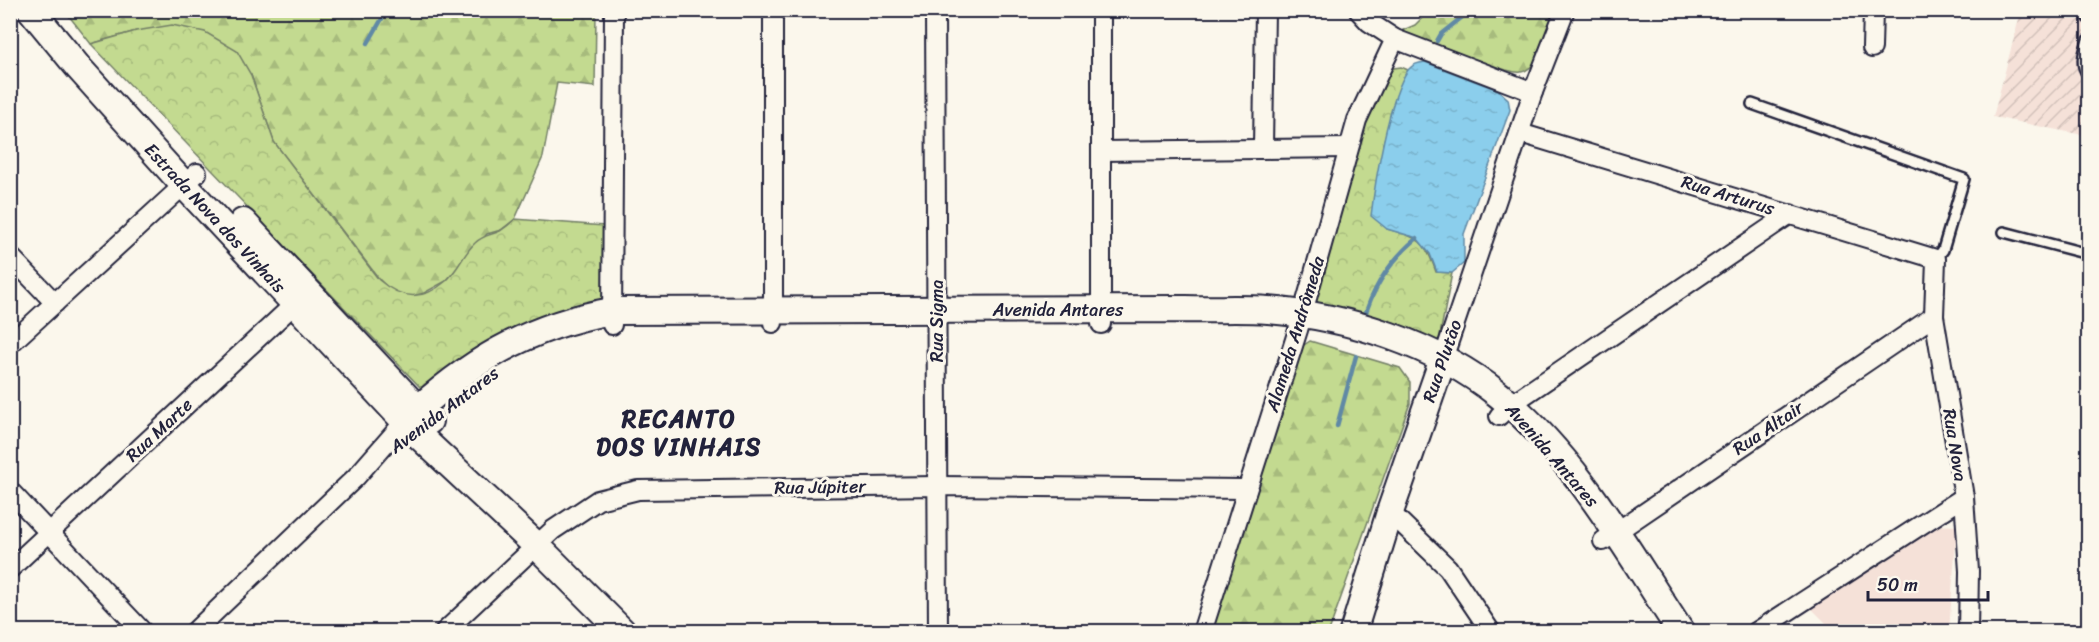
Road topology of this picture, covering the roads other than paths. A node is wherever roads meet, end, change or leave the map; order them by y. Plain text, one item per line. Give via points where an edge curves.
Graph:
1 (31, 10) edge
2 (49, 10) edge
3 (614, 10) edge
4 (773, 10) edge
5 (935, 10) edge
6 (1101, 10) edge
7 (1265, 10) edge
8 (1358, 10) edge
9 (1566, 10) edge
10 (1873, 10) edge
11 (2084, 10) edge
12 (2088, 18) edge
13 (1395, 39) junction
14 (2088, 40) edge
15 (1872, 48) dead end
16 (2088, 74) edge
17 (1533, 92) junction
18 (1752, 104) dead end
19 (1520, 133) junction
20 (1263, 147) junction
21 (1348, 148) junction
22 (1101, 151) junction
23 (190, 179) junction
24 (1790, 214) junction
25 (2004, 232) dead end
26 (2088, 254) edge
27 (10, 256) edge
28 (1936, 259) junction
29 (301, 297) junction
30 (54, 303) junction
31 (772, 316) junction
32 (937, 316) junction
33 (1934, 316) junction
34 (1101, 317) junction
35 (612, 318) junction
36 (1300, 322) junction
37 (10, 344) edge
38 (1440, 366) junction
39 (1504, 411) junction
40 (416, 420) junction
41 (937, 486) junction
42 (1246, 489) junction
43 (10, 491) edge
44 (1964, 497) junction
45 (1390, 512) junction
46 (49, 532) junction
47 (1609, 536) junction
48 (537, 546) junction
49 (10, 569) edge
50 (143, 632) edge
51 (194, 632) edge
52 (444, 632) edge
53 (623, 632) edge
54 (938, 632) edge
55 (1202, 632) edge
56 (1353, 632) edge
57 (1491, 632) edge
58 (1663, 632) edge
59 (1681, 632) edge
60 (1756, 632) edge
61 (1968, 632) edge

1 - 23 main road, Estrada Nova dos Vinhais via 78,67
2 - 23 main road, Estrada Nova dos Vinhais
3 - 35 street
4 - 31 street
5 - 32 street, Rua Sigma
6 - 22 street
7 - 20 street
8 - 13 street
9 - 17 street, Rua Plutão
10 - 15 street
11 - 12 lane
13 - 17 street
13 - 21 street, Alameda Andrômeda
14 - 16 lane via 2083,59
17 - 19 street, Rua Plutão
18 - 28 lane via 1964,179 1943,250
19 - 24 street, Rua Arturus
19 - 38 street, Rua Plutão
20 - 21 street
20 - 22 street
21 - 36 street, Alameda Andrômeda
22 - 34 street
23 - 29 main road, Estrada Nova dos Vinhais
23 - 30 street
24 - 28 street, Rua Arturus
24 - 39 street
25 - 26 lane
27 - 30 street
28 - 33 street, Rua Nova
29 - 40 main road, Estrada Nova dos Vinhais
29 - 46 street, Rua Marte
30 - 37 street
31 - 32 main road, Avenida Antares
31 - 35 main road, Avenida Antares
32 - 34 main road, Avenida Antares
32 - 41 street, Rua Sigma
33 - 44 street, Rua Nova
33 - 47 street, Rua Altair
34 - 36 main road, Avenida Antares via 1268,310
35 - 40 main road, Avenida Antares via 571,320 512,342 468,369
36 - 38 main road, Avenida Antares via 1376,332
36 - 42 street, Alameda Andrômeda
38 - 39 main road, Avenida Antares via 1475,378
38 - 45 main road, Rua Plutão
39 - 47 main road, Avenida Antares via 1563,462
40 - 48 main road, Estrada Nova dos Vinhais
40 - 51 street, Avenida Antares
41 - 42 street, Rua Júpiter
41 - 48 street, Rua Júpiter via 638,490 598,500 552,530
41 - 54 street, Rua Sigma
42 - 55 street, Alameda Andrômeda
43 - 46 street
44 - 60 street
44 - 61 street, Rua Nova
45 - 56 main road, Rua Plutão
45 - 57 street via 1448,568
46 - 49 street, Rua Marte
46 - 50 street
47 - 58 main road, Avenida Antares
47 - 59 main road, Avenida Antares
48 - 52 street, Rua Júpiter
48 - 53 main road, Estrada Nova dos Vinhais

